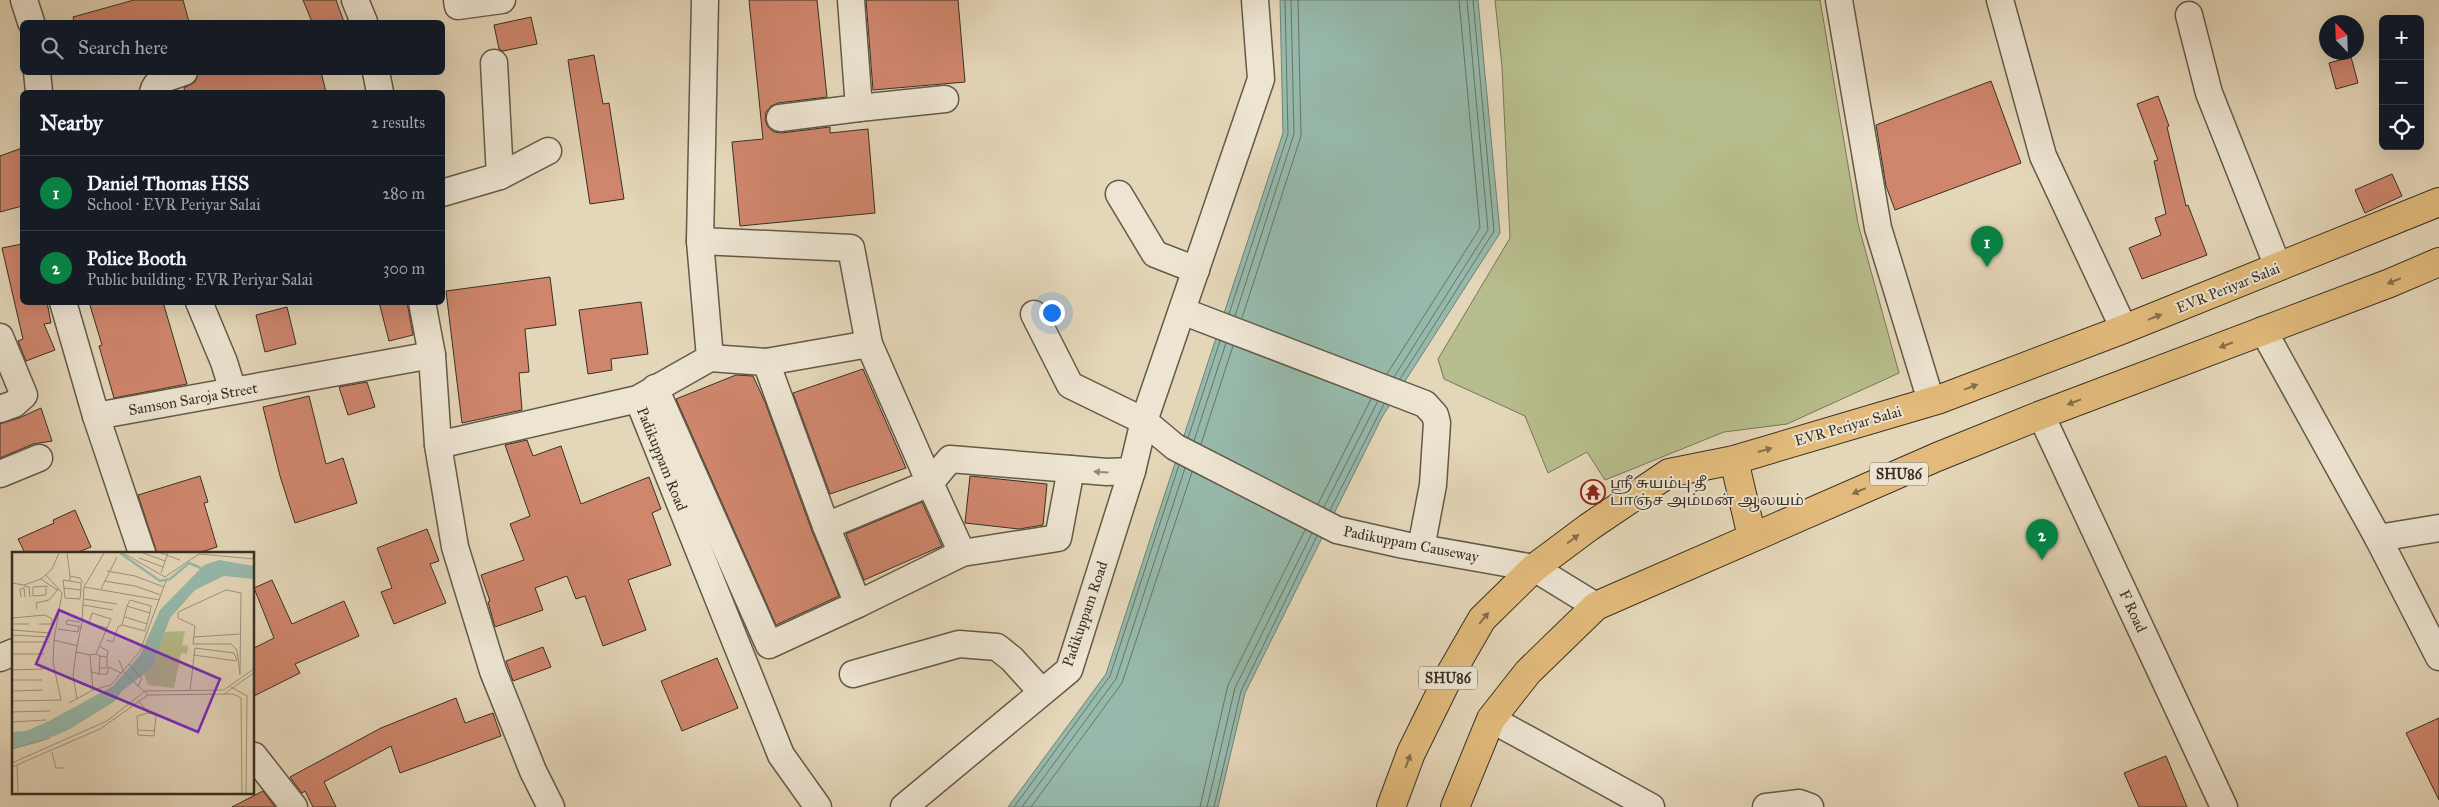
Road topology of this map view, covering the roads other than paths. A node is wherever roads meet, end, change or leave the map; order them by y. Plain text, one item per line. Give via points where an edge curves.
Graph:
1 (24, 0) edge
2 (355, 0) edge
3 (457, 0) edge
4 (502, 0) edge
5 (705, 0) edge
6 (851, 0) edge
7 (1244, 0) edge
8 (1255, 0) edge
9 (1839, 0) edge
10 (2000, 0) edge
11 (2189, 15) dead end
12 (30, 20) edge
13 (363, 20) edge
14 (494, 63) dead end
15 (37, 75) edge
16 (175, 75) edge
17 (377, 75) edge
18 (1261, 79) junction
19 (39, 90) edge
20 (154, 90) edge
21 (380, 90) edge
22 (945, 98) dead end
23 (859, 108) junction
24 (780, 118) dead end
25 (548, 151) dead end
26 (500, 176) junction
27 (445, 191) edge
28 (1119, 194) dead end
29 (2439, 202) edge
30 (700, 241) junction
31 (2439, 262) edge
32 (2278, 268) junction
33 (1196, 270) junction
34 (64, 305) edge
35 (199, 305) edge
36 (423, 305) edge
37 (1182, 311) junction
38 (1034, 314) dead end
39 (2124, 329) junction
40 (2263, 330) junction
41 (0, 337) edge
42 (869, 344) junction
43 (432, 355) junction
44 (710, 358) junction
45 (766, 362) junction
46 (233, 391) junction
47 (646, 394) junction
48 (1931, 402) junction
49 (0, 409) edge
50 (2041, 415) junction
51 (96, 416) junction
52 (1144, 421) junction
53 (438, 445) junction
54 (39, 458) dead end
55 (1734, 460) junction
56 (1071, 469) junction
57 (1132, 471) junction
58 (0, 474) edge
59 (930, 484) junction
60 (826, 526) junction
61 (2439, 528) edge
62 (1752, 537) junction
63 (2378, 538) junction
64 (1421, 548) junction
65 (142, 552) edge
66 (962, 553) junction
67 (1534, 568) junction
68 (858, 604) junction
69 (1596, 606) junction
70 (12, 653) edge
71 (2439, 657) edge
72 (0, 658) edge
73 (853, 674) dead end
74 (1042, 692) junction
75 (1491, 719) junction
76 (255, 757) edge
77 (294, 807) edge
78 (551, 807) edge
79 (818, 807) edge
80 (904, 807) edge
81 (1391, 807) edge
82 (1455, 807) edge
83 (1651, 807) edge
84 (1766, 807) edge
85 (1810, 807) edge
86 (2224, 807) edge

1 - 12 street
2 - 13 street
3 - 4 street via 458,6
5 - 30 street
6 - 23 street
7 - 18 street
8 - 18 street
9 - 48 street via 1878,228
10 - 39 street via 2043,156
11 - 32 street via 2209,92
14 - 26 street
15 - 19 street
16 - 20 street via 161,80
17 - 21 street
18 - 33 street, Padikuppam Road
22 - 23 street
23 - 24 street
25 - 26 street
26 - 27 street
28 - 33 street via 1155,254
29 - 32 main road, EVR Periyar Salai / SHU86
30 - 42 street via 851,248
30 - 44 street
31 -> 40 main road, SHU86
39 -> 32 main road, EVR Periyar Salai / SHU86
33 - 37 street, Padikuppam Road
34 - 51 street
35 - 46 street
36 - 43 street
37 - 52 street, Padikuppam Road
37 - 64 street via 1425,404 1437,422 1433,484
38 - 52 street via 1070,385
48 -> 39 main road, EVR Periyar Salai / SHU86
40 -> 50 main road, SHU86
40 - 63 street
41 - 49 street via 24,396
42 - 45 street
42 - 59 street
43 - 46 street, Samson Saroja Street
43 - 53 street
44 - 45 street
44 - 47 street
45 - 60 street
46 - 51 street, Samson Saroja Street
47 - 53 street, Padikuppam Road
47 - 68 street via 769,645
47 - 79 street, Padikuppam Road via 780,755
55 -> 48 main road, EVR Periyar Salai / SHU86
50 -> 62 main road, SHU86
50 - 86 street, F Road
51 - 65 street
52 - 57 street, Padikuppam Road
52 - 64 street, Padikuppam Causeway via 1175,447 1337,530
53 - 78 street via 455,547 493,671 530,766
54 - 58 street
55 - 62 main road
67 -> 55 main road, EVR Periyar Salai / SHU86 via 1669,473
57 -> 56 street
56 - 59 street via 950,459
56 - 66 street via 1058,538
57 - 74 street, Padikuppam Road via 1069,670
59 - 60 street
59 - 66 street
60 - 68 street
61 - 63 street
62 - 69 main road, SHU86
63 - 71 street
64 - 67 street, Padikuppam Causeway
66 - 68 street
67 - 69 street, Padikuppam Causeway
81 -> 67 main road, EVR Periyar Salai / SHU86 via 1410,753 1482,619
69 - 75 main road, SHU86 via 1528,672
70 - 72 street
73 - 74 street via 959,644 997,647
74 - 80 street, Padikuppam Road
75 - 82 main road, SHU86
75 - 83 street
76 - 77 street
84 - 85 street via 1799,803

